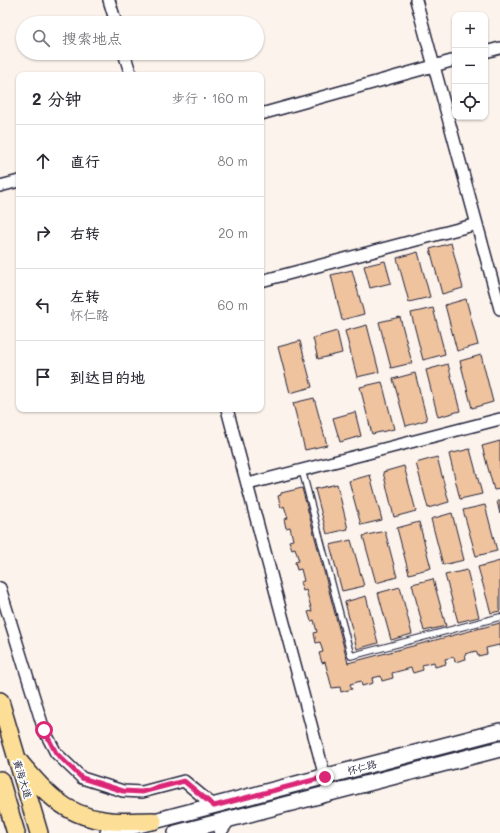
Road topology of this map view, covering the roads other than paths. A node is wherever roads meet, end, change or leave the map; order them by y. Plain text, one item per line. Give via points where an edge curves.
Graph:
1 (110, 0) edge
2 (416, 0) edge
3 (114, 16) edge
4 (500, 48) edge
5 (488, 51) edge
6 (126, 60) edge
7 (452, 61) edge
8 (434, 66) junction
9 (129, 72) edge
10 (264, 113) edge
11 (16, 182) edge
12 (0, 186) edge
13 (477, 224) junction
14 (264, 280) edge
15 (500, 309) edge
16 (228, 412) edge
17 (500, 419) edge
18 (302, 470) junction
19 (248, 484) junction
20 (0, 588) edge
21 (500, 617) edge
22 (0, 701) edge
23 (500, 731) edge
24 (500, 749) edge
25 (17, 760) junction
26 (325, 777) junction
27 (0, 780) edge
28 (214, 806) junction
29 (230, 819) junction
30 (153, 821) junction
31 (16, 833) edge
32 (39, 833) edge
33 (108, 833) edge
34 (176, 833) edge
35 (220, 833) edge

1 - 3 street
2 - 8 street
4 - 5 street
6 - 9 street
7 - 8 street
8 - 10 street
8 - 13 street
11 - 12 street
13 - 14 street
13 - 15 street
16 - 19 street
17 - 18 street
18 - 19 street
18 - 21 lane via 351,656
19 - 26 street
20 - 28 street via 44,730 56,753 68,766 82,778 123,791 142,792 184,781
22 - 25 main road, 黄海大道
23 - 26 main road, 怀仁路
24 - 29 main road, 怀仁路
25 - 30 main road via 44,791 63,806 81,815 104,820
25 - 32 main road, 黄海大道
26 - 28 main road, 怀仁路
27 - 31 main road
28 - 30 main road, 怀仁路
29 - 34 main road, 怀仁路
29 - 35 street
30 - 33 main road, 怀仁路

